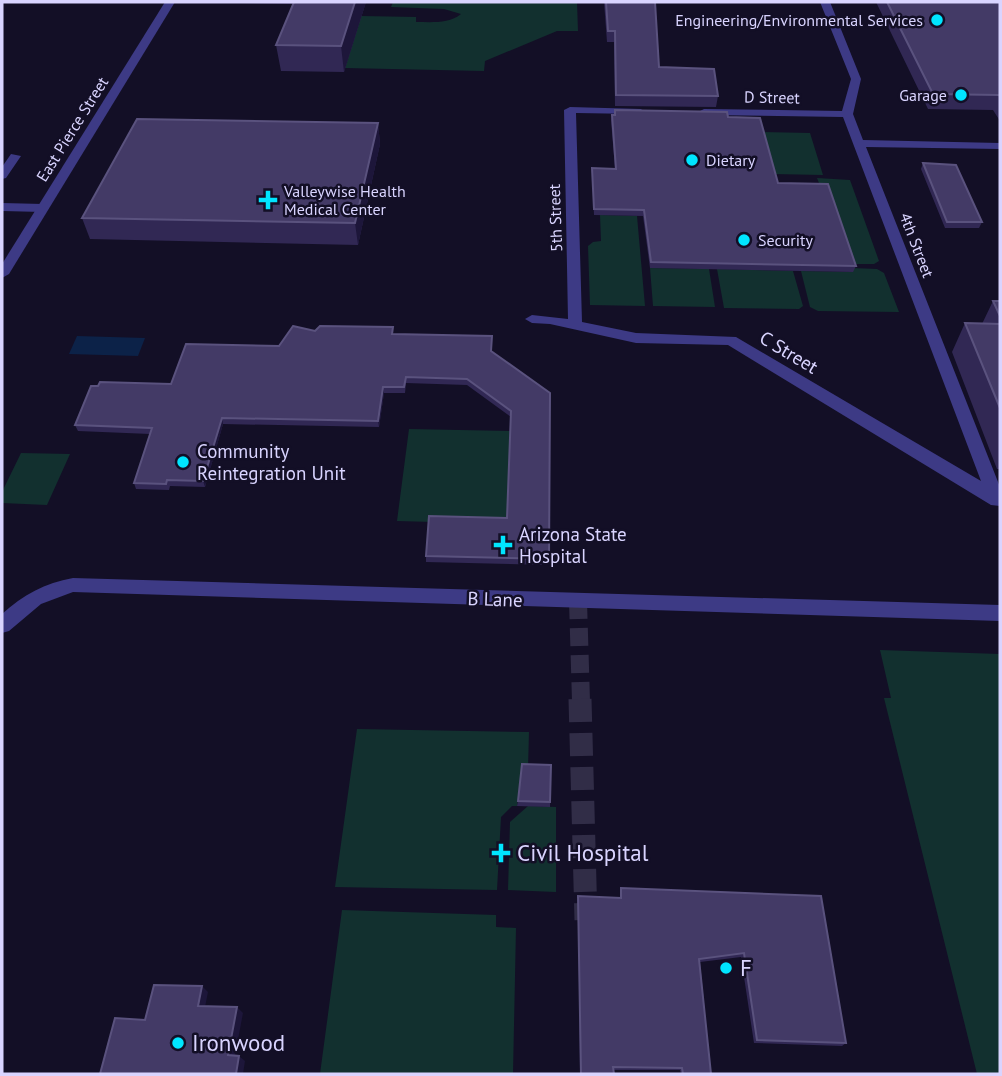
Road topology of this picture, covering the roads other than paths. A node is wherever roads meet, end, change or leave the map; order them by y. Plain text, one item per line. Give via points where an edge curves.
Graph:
1 (170, 2) edge
2 (825, 2) edge
3 (652, 111) edge
4 (694, 112) edge
5 (847, 114) junction
6 (858, 143) junction
7 (1000, 146) edge
8 (15, 156) dead end
9 (2, 175) edge
10 (2, 207) edge
11 (43, 208) junction
12 (2, 274) edge
13 (532, 319) dead end
14 (575, 326) junction
15 (999, 500) edge
16 (1000, 613) edge
17 (2, 625) edge

1 - 11 street, East Pierce Street
2 - 5 street via 856,79
3 - 14 street, 5th Street via 570,110
4 - 5 street, D Street
5 - 6 street, 4th Street
6 - 7 street
6 - 15 street, 4th Street
8 - 9 street
10 - 11 street
11 - 12 street, East Pierce Street
13 - 14 street, C Street
14 - 15 street, C Street via 636,338 731,340
16 - 17 street, B Lane via 73,585 45,592

